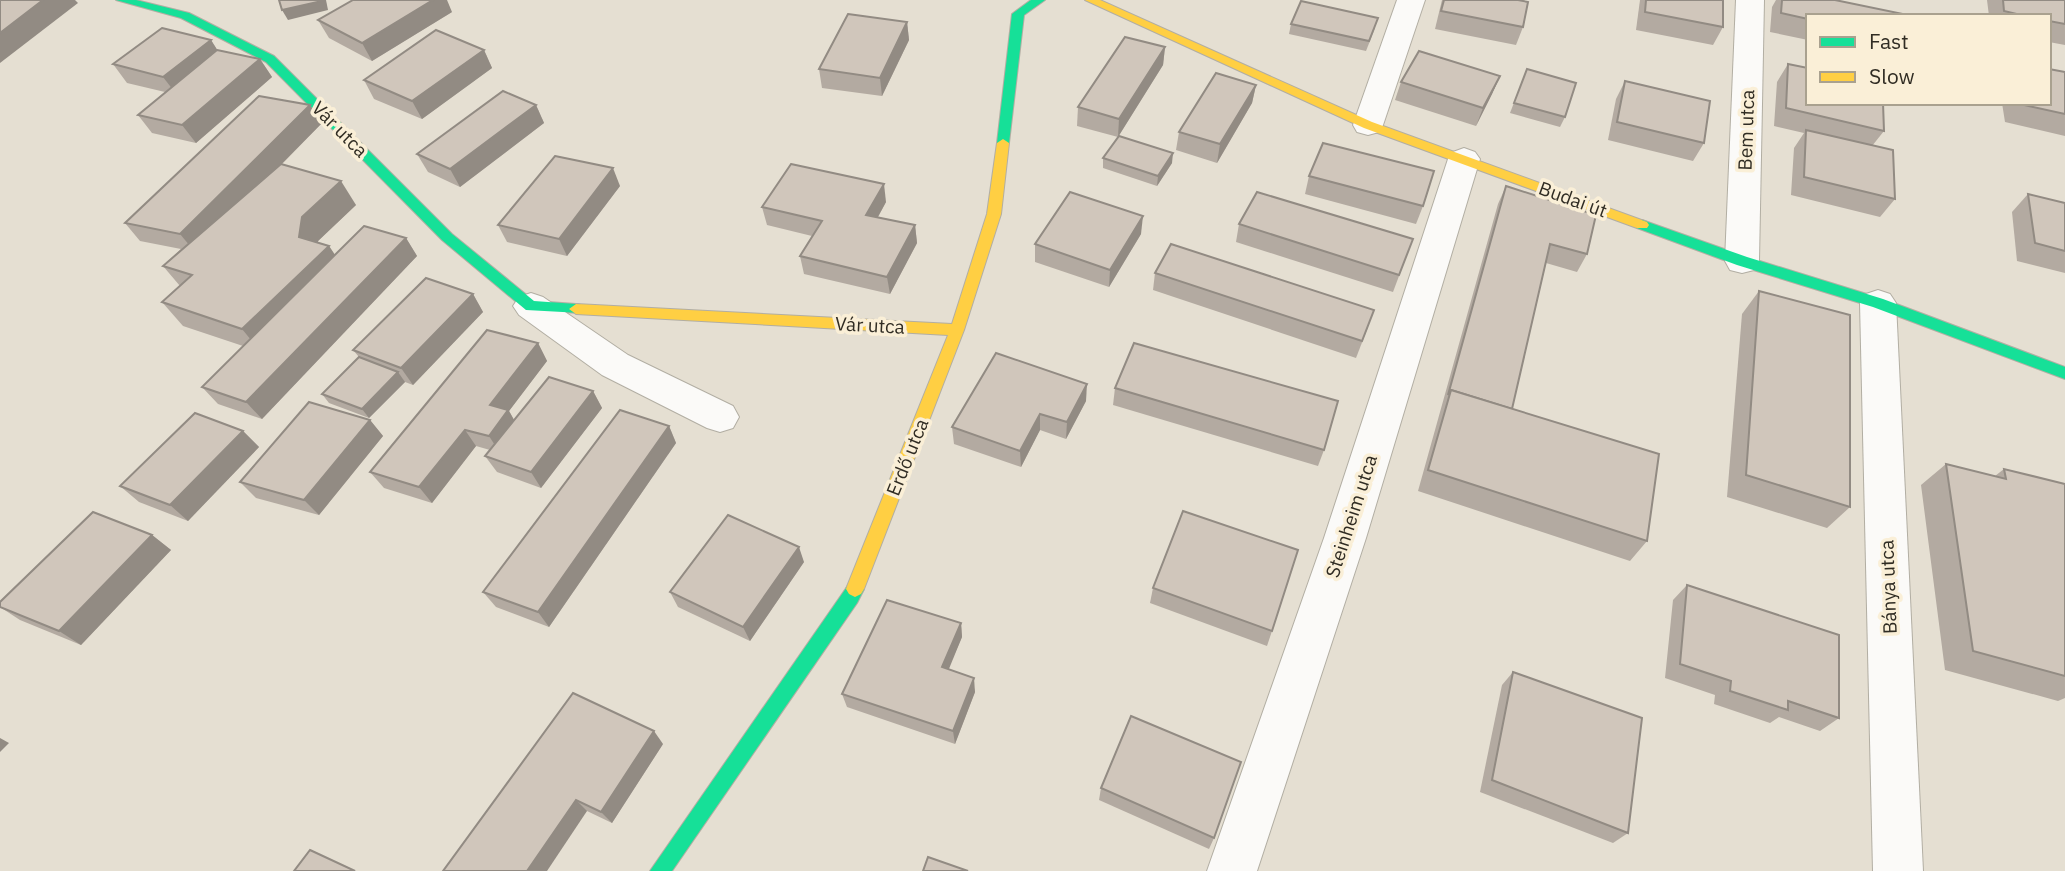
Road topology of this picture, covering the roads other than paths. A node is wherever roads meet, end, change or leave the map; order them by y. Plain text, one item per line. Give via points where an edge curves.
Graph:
1 (122, 0) edge
2 (1039, 0) edge
3 (1091, 0) edge
4 (1410, 0) edge
5 (1750, 0) edge
6 (1368, 125) junction
7 (1464, 159) junction
8 (1742, 261) junction
9 (1878, 303) junction
10 (531, 306) junction
11 (957, 330) junction
12 (2065, 373) edge
13 (720, 417) dead end
14 (660, 871) edge
15 (1232, 871) edge
16 (1898, 871) edge

1 - 10 street, Vár utca via 185,15 270,59 447,237
2 - 11 street, Erdő utca via 1018,14 994,214
3 - 6 street, Budai út
4 - 6 street
5 - 8 street, Bem utca
6 - 7 street, Budai út
7 - 8 street, Budai út
7 - 15 street, Steinheim utca via 1345,538
8 - 9 street, Budai út
9 - 12 street, Budai út
9 - 16 street, Bánya utca
10 - 11 street, Vár utca
10 - 13 street, Vár utca via 615,366
11 - 14 street, Erdő utca via 851,598

